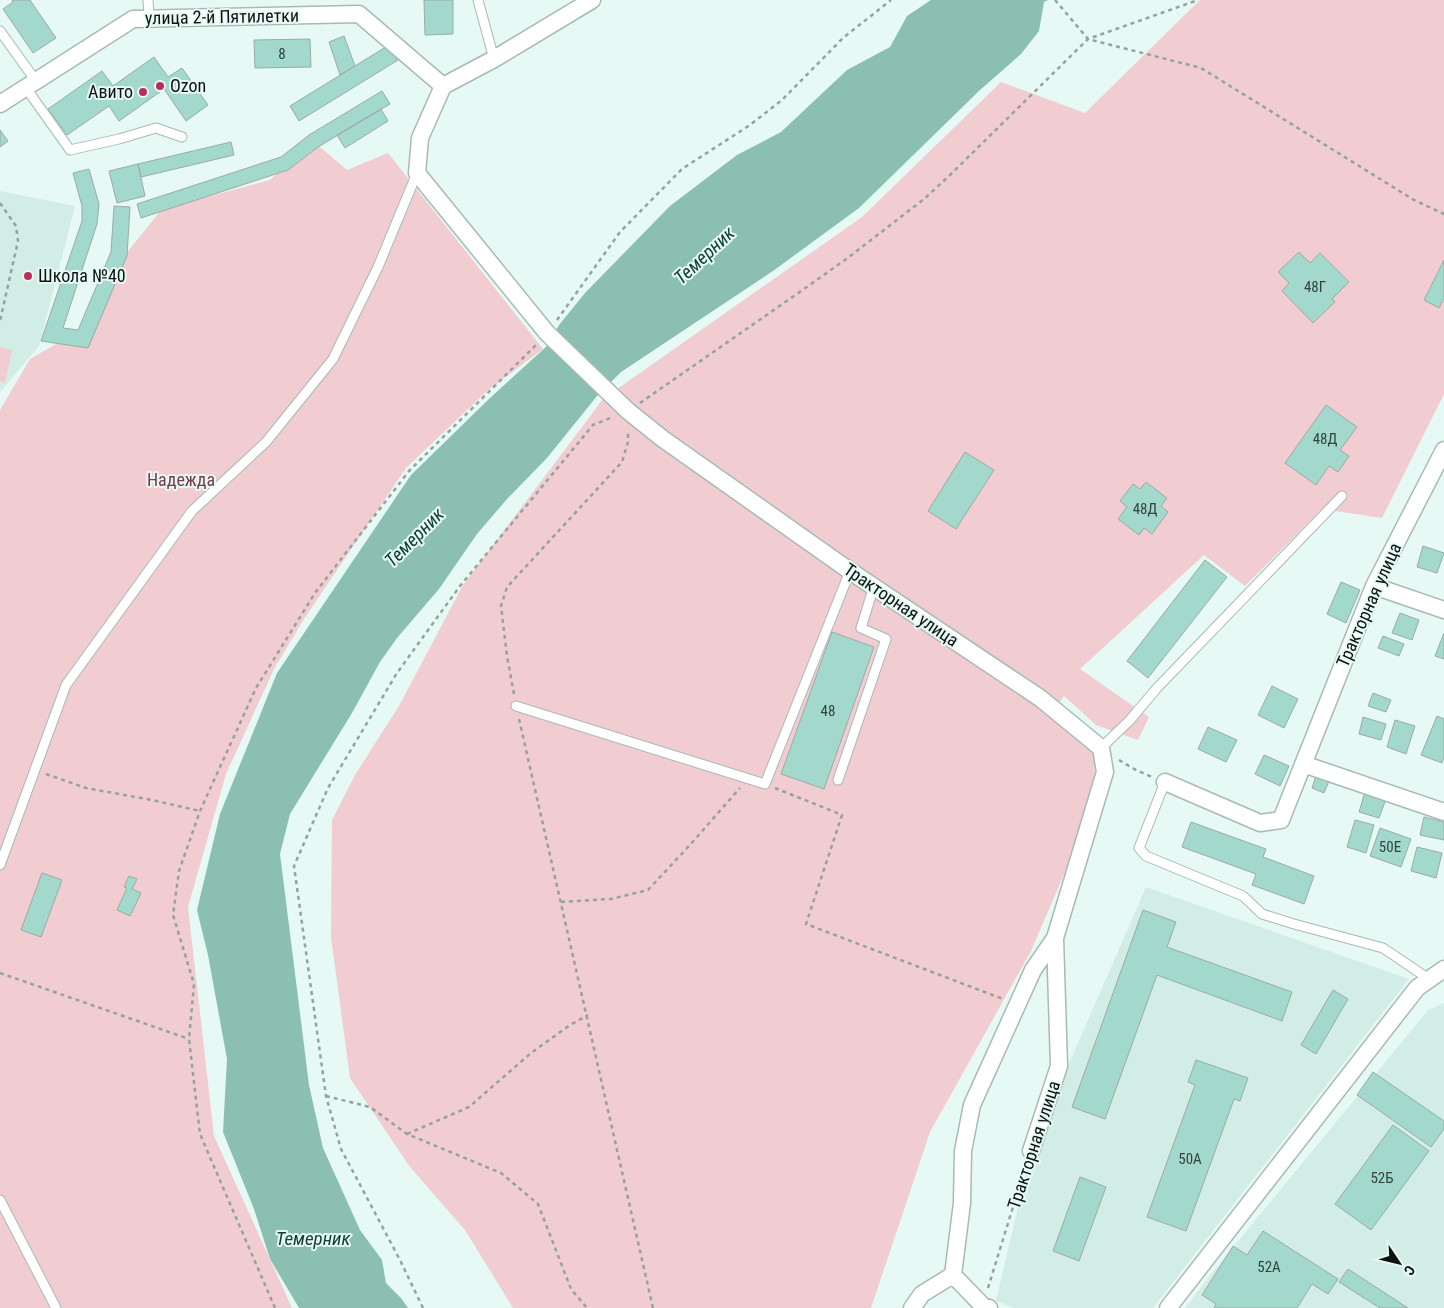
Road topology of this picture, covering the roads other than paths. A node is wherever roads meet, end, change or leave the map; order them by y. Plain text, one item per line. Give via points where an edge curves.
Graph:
1 (148, 0) edge
2 (478, 0) edge
3 (592, 0) edge
4 (149, 18) junction
5 (0, 31) edge
6 (494, 59) junction
7 (31, 84) junction
8 (443, 86) junction
9 (0, 104) edge
10 (182, 137) dead end
11 (417, 173) junction
12 (1444, 450) edge
13 (1342, 496) dead end
14 (850, 570) junction
15 (874, 586) junction
16 (1374, 586) junction
17 (1444, 610) edge
18 (516, 706) road end
19 (1101, 748) junction
20 (1303, 764) junction
21 (838, 780) dead end
22 (1165, 782) joint
23 (1444, 812) edge
24 (0, 865) edge
25 (1055, 938) junction
26 (1444, 968) edge
27 (1429, 979) junction
28 (1030, 1151) road end
29 (0, 1200) edge
30 (953, 1275) junction
31 (986, 1307) edge
32 (56, 1308) edge
33 (912, 1308) edge
34 (1168, 1308) edge

1 - 4 lane
2 - 6 lane
3 - 6 street
4 - 7 street, улица 2-й Пятилетки via 133,18
4 - 8 street, улица 2-й Пятилетки via 359,14
5 - 7 lane
6 - 8 street
7 - 9 street, улица 2-й Пятилетки
7 - 10 lane via 70,150 156,128
8 - 11 street via 420,138
11 - 14 street, Тракторная улица via 549,335 628,411
11 - 24 lane via 378,267 333,359 266,442 192,511 66,684
12 - 16 street, Тракторная улица
13 - 19 lane
14 - 15 street, Тракторная улица
14 - 18 lane via 765,784
15 - 19 street, Тракторная улица via 1040,698
15 - 21 lane via 861,628 886,638
16 - 17 street
16 - 20 street, Тракторная улица
19 - 25 street, Тракторная улица via 1105,772
20 - 22 street, Тракторная улица via 1281,820 1260,822
20 - 23 street
22 - 27 lane via 1139,848 1146,856 1243,896 1262,914 1383,948
25 - 28 street, Тракторная улица via 1059,1066
25 - 30 street, Тракторная улица via 1033,970 972,1105 964,1151 962,1203
26 - 27 street
27 - 34 street via 1417,988
29 - 32 lane
30 - 31 street
30 - 33 street via 922,1294

